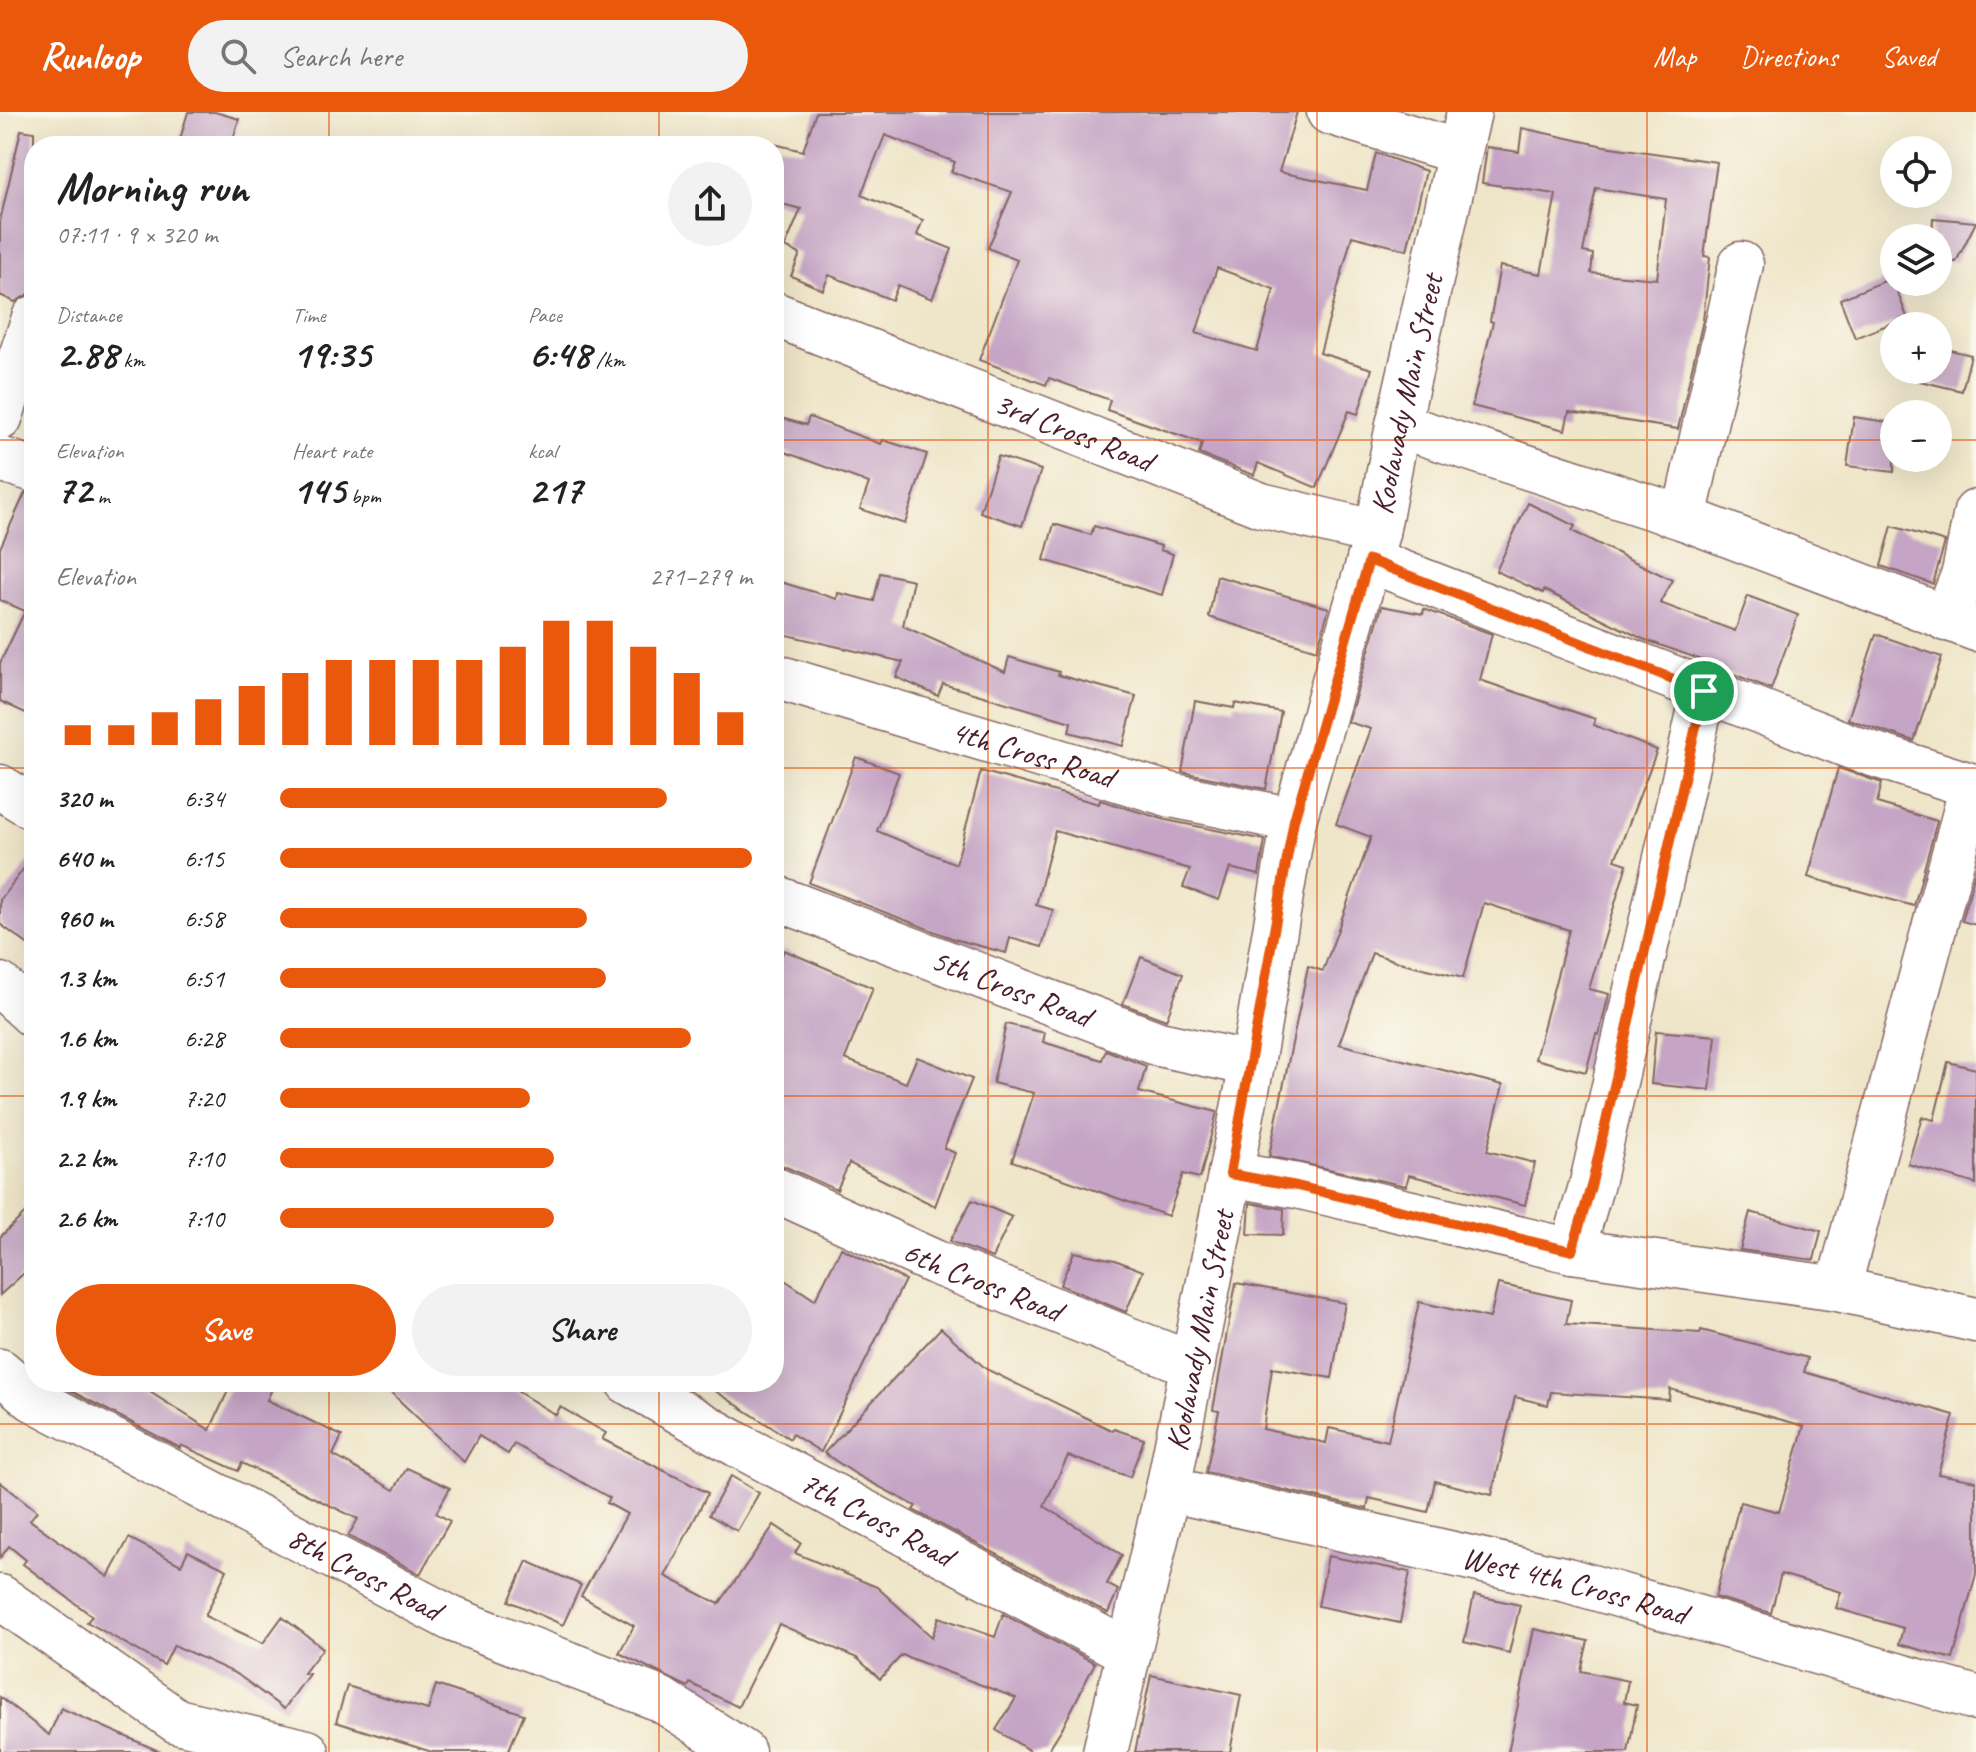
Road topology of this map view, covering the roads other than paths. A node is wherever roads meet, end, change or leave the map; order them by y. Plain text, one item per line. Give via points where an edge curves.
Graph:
1 (1329, 112) edge
2 (1464, 132) edge
3 (1741, 264) dead end
4 (784, 318) edge
5 (24, 338) edge
6 (7, 372) edge
7 (0, 418) edge
8 (1398, 425) junction
9 (0, 459) edge
10 (24, 467) edge
11 (1976, 512) edge
12 (1684, 518) junction
13 (1373, 546) junction
14 (1961, 624) edge
15 (784, 679) edge
16 (1704, 691) junction
17 (1974, 786) edge
18 (0, 787) edge
19 (24, 802) edge
20 (1294, 820) junction
21 (784, 901) edge
22 (0, 985) edge
23 (24, 1007) edge
24 (1252, 1064) junction
25 (1230, 1174) junction
26 (784, 1194) edge
27 (1572, 1251) junction
28 (1838, 1289) junction
29 (1976, 1320) edge
30 (1193, 1365) junction
31 (0, 1371) edge
32 (24, 1391) edge
33 (25, 1392) edge
34 (645, 1392) edge
35 (1168, 1489) junction
36 (0, 1597) edge
37 (1128, 1652) junction
38 (1976, 1698) edge
39 (307, 1752) edge
40 (743, 1752) edge
41 (1105, 1752) edge

1 - 2 street
2 - 8 street, Koolavady Main Street
3 - 12 street
4 - 13 street, 3rd Cross Road
5 - 6 street
6 - 7 street
8 - 12 street
8 - 13 street, Koolavady Main Street
9 - 10 street
11 - 14 street
12 - 14 street
13 - 16 street, 3rd Cross Road
13 - 20 street, Koolavady Main Street
15 - 20 street, 4th Cross Road via 1171,795
16 - 17 street, 3rd Cross Road
16 - 27 street
17 - 28 street
18 - 19 street
20 - 24 street, Koolavady Main Street
21 - 24 street, 5th Cross Road via 1159,1044
22 - 23 street
24 - 25 street, Koolavady Main Street
25 - 27 street
25 - 30 street, Koolavady Main Street
26 - 30 street, 6th Cross Road via 934,1262
27 - 28 street
28 - 29 street
30 - 35 street, Koolavady Main Street
31 - 32 street, 8th Cross Road
33 - 40 street, 8th Cross Road via 452,1619 660,1699
34 - 37 street, 7th Cross Road
35 - 37 street, Koolavady Main Street
35 - 38 street, West 4th Cross Road via 1567,1580
36 - 39 street via 177,1721
37 - 41 street, Koolavady Main Street

